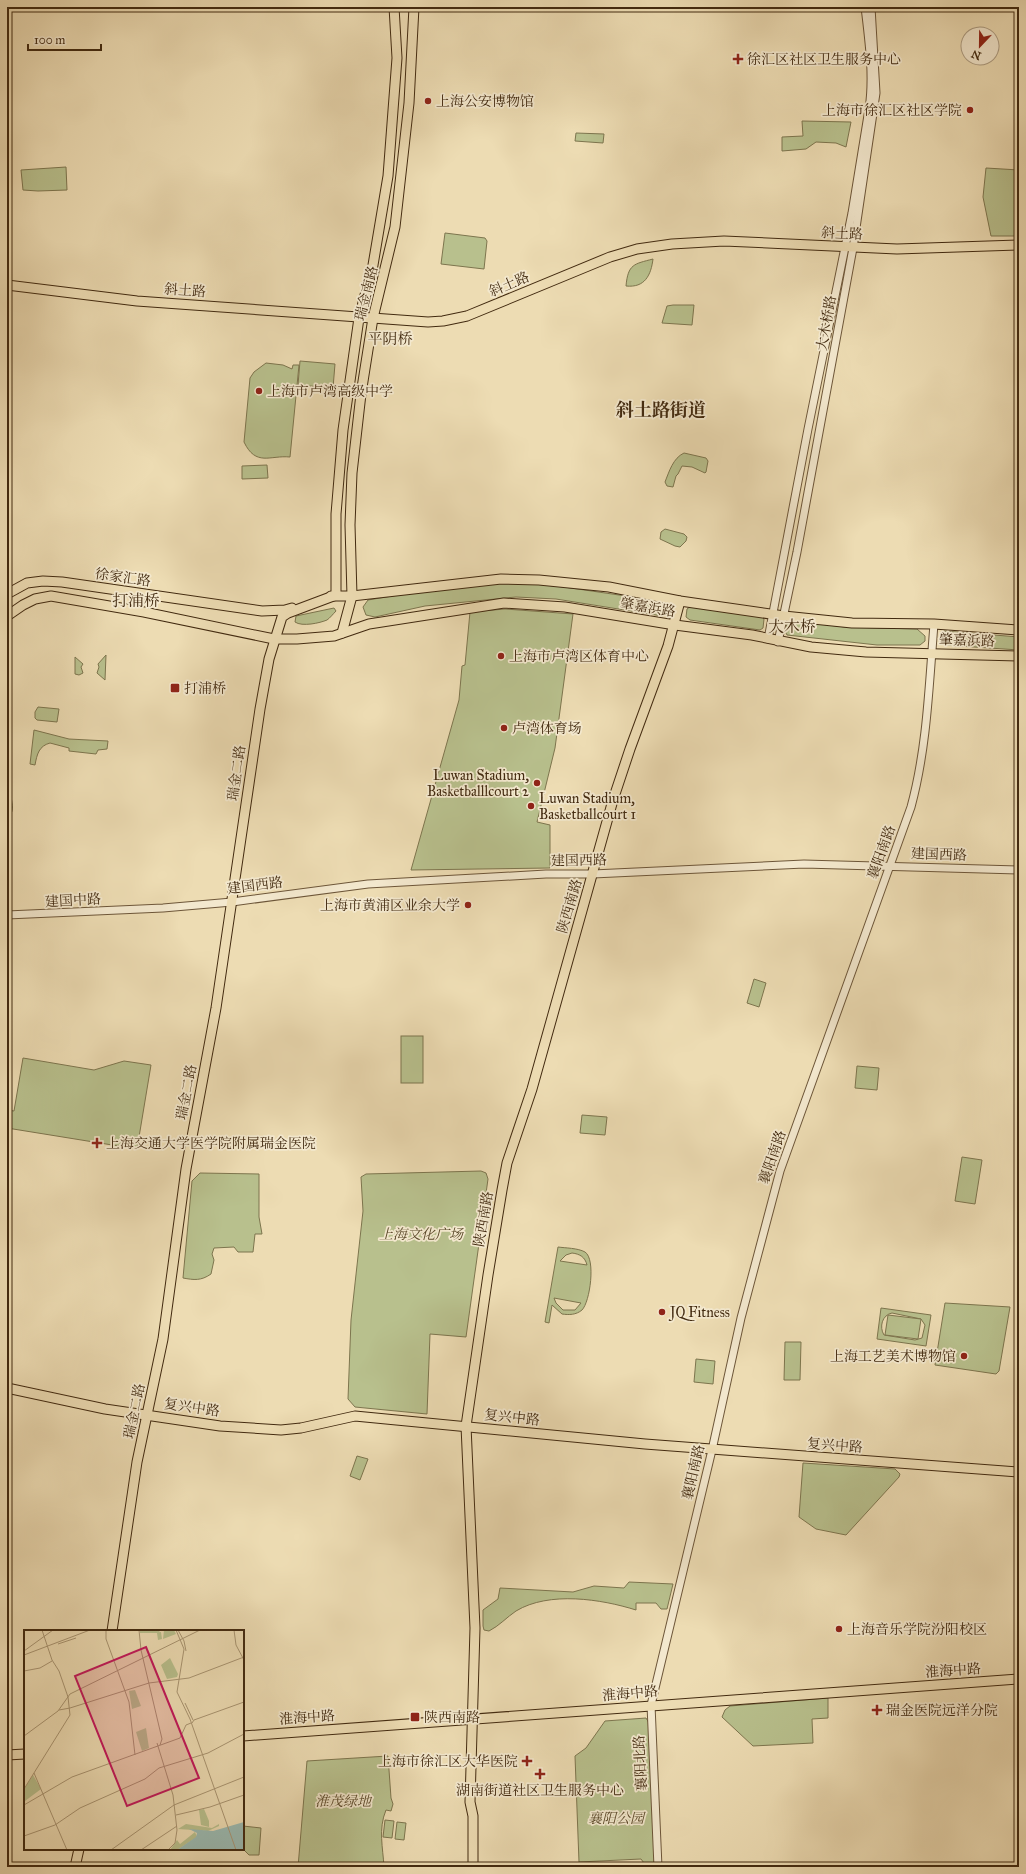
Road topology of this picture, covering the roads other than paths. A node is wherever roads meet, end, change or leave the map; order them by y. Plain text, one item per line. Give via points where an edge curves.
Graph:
1 (394, 7) edge
2 (414, 7) edge
3 (865, 7) edge
4 (871, 7) edge
5 (1019, 245) edge
6 (849, 248) junction
7 (7, 285) edge
8 (359, 318) junction
9 (372, 318) junction
10 (7, 594) edge
11 (336, 595) junction
12 (352, 596) junction
13 (680, 601) junction
14 (285, 610) joint
15 (10, 614) edge
16 (772, 614) junction
17 (784, 616) junction
18 (7, 621) edge
19 (934, 624) junction
20 (674, 625) junction
21 (1019, 630) edge
22 (342, 632) junction
23 (272, 639) junction
24 (768, 639) junction
25 (778, 642) junction
26 (932, 653) junction
27 (1019, 656) edge
28 (890, 866) junction
29 (1019, 870) edge
30 (593, 874) junction
31 (232, 902) junction
32 (141, 909) joint
33 (7, 915) edge
34 (7, 1388) edge
35 (147, 1416) junction
36 (466, 1426) junction
37 (712, 1450) junction
38 (1019, 1472) edge
39 (112, 1630) edge
40 (1019, 1679) edge
41 (651, 1706) junction
42 (473, 1719) junction
43 (244, 1736) edge
44 (24, 1754) edge
45 (7, 1755) edge
46 (79, 1850) edge
47 (75, 1867) edge
48 (473, 1867) edge
49 (658, 1867) edge

1 - 8 main road, 瑞金南路 via 397,58 388,176 373,265
2 - 9 main road, 瑞金南路 via 409,102 395,227
3 - 6 street, 大木桥路 via 870,47 871,94
4 - 6 street, 大木桥路 via 876,93
5 - 6 main road, 斜土路
6 - 9 main road, 斜土路 via 724,242 678,243 649,247 610,257 458,319 428,322
6 - 16 street, 大木桥路
6 - 17 street, 大木桥路
7 - 8 main road, 斜土路 via 137,301
8 - 9 main road, 斜土路
8 - 11 main road, 瑞金南路 via 339,468
9 - 12 main road, 瑞金南路 via 352,473
10 - 14 main road, 徐家汇路 via 27,583 62,582 262,611
11 - 12 main road, 肇嘉浜路
11 - 14 main road, 肇嘉浜路
11 - 23 main road via 282,617
12 - 13 main road, 肇嘉浜路 via 501,579 609,587
12 - 22 main road, 瑞金南路
13 - 16 main road, 肇嘉浜路
13 - 20 main road, 陕西南路
15 - 18 main road
15 - 23 main road via 35,599 51,596 144,612
16 - 17 main road, 肇嘉浜路
16 - 24 street, 大木桥路
17 - 19 main road, 肇嘉浜路 via 852,623
17 - 25 street, 大木桥路
19 - 21 main road, 肇嘉浜路
19 - 26 street, 襄阳南路
20 - 22 main road, 肇嘉浜路 via 564,607 504,603 369,624
20 - 24 main road, 肇嘉浜路
20 - 30 main road, 陕西南路 via 621,778
22 - 23 main road, 肇嘉浜路 via 334,636
23 - 31 main road, 瑞金二路 via 265,653
24 - 25 main road, 肇嘉浜路
25 - 26 main road, 肇嘉浜路 via 866,652
26 - 27 main road, 肇嘉浜路
26 - 28 street, 襄阳南路 via 920,774
28 - 29 street, 建国西路
28 - 30 street, 建国西路 via 796,865
28 - 37 street, 襄阳南路 via 780,1171 741,1318
30 - 31 street, 建国西路 via 546,874 374,884
30 - 36 main road, 陕西南路 via 532,1089 507,1163
31 - 32 street, 建国西路
31 - 35 main road, 瑞金二路 via 216,1008 197,1106 162,1345
32 - 33 street, 建国中路
34 - 35 main road, 复兴中路
35 - 36 main road, 复兴中路 via 220,1426 281,1430 355,1416
35 - 39 main road, 瑞金二路 via 137,1462
36 - 37 main road, 复兴中路
36 - 42 main road, 陕西南路 via 475,1628
37 - 38 main road, 复兴中路
37 - 41 street, 襄阳南路
40 - 41 main road, 淮海中路
41 - 42 main road, 淮海中路
41 - 49 street, 襄阳北路
42 - 43 main road, 淮海中路
42 - 48 main road, 陕西南路 via 470,1802 473,1816
44 - 45 main road
46 - 47 main road

